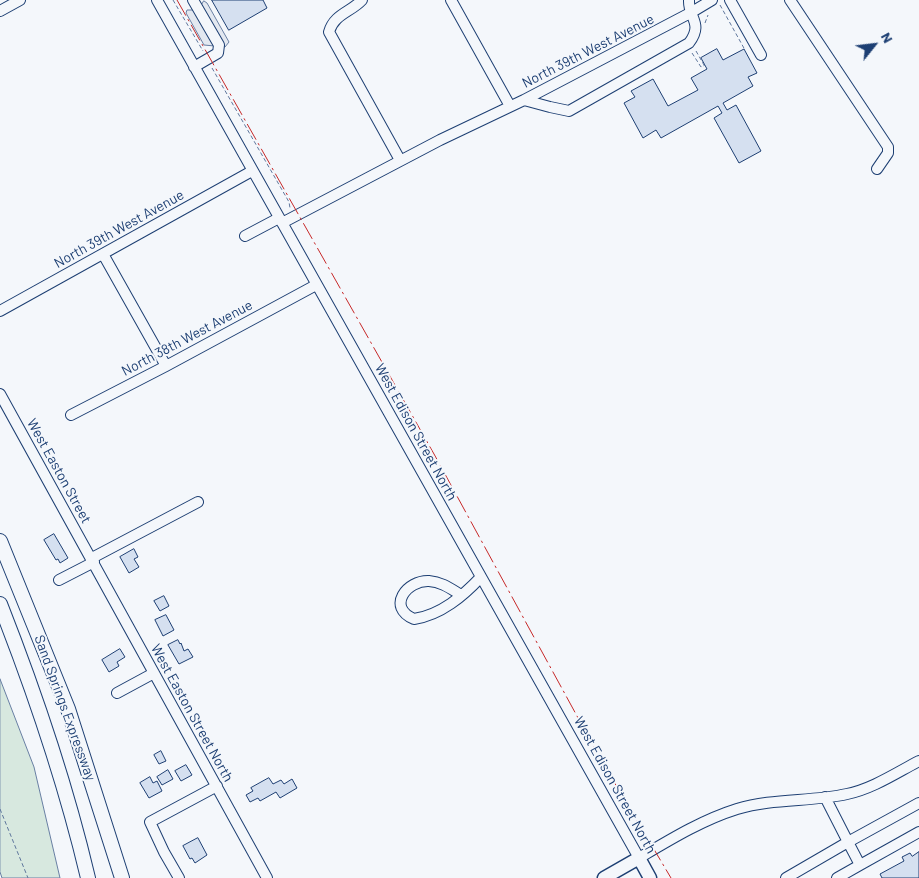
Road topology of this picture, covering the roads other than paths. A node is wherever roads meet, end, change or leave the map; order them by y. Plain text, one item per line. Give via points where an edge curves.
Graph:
1 (20, 0) edge
2 (156, 0) edge
3 (193, 0) edge
4 (362, 0) edge
5 (451, 0) edge
6 (689, 0) edge
7 (730, 0) edge
8 (790, 0) edge
9 (716, 2) edge
10 (0, 11) edge
11 (692, 12) junction
12 (760, 55) dead end
13 (194, 67) junction
14 (524, 100) junction
15 (510, 106) junction
16 (400, 160) junction
17 (877, 169) dead end
18 (252, 171) junction
19 (280, 220) junction
20 (245, 236) dead end
21 (103, 254) junction
22 (316, 285) junction
23 (0, 311) edge
24 (166, 366) junction
25 (0, 394) edge
26 (71, 415) dead end
27 (198, 502) dead end
28 (0, 541) edge
29 (93, 560) junction
30 (481, 577) junction
31 (59, 580) dead end
32 (461, 595) junction
33 (0, 604) edge
34 (154, 673) junction
35 (117, 693) dead end
36 (919, 761) edge
37 (217, 786) junction
38 (825, 797) junction
39 (919, 803) edge
40 (919, 832) edge
41 (848, 842) junction
42 (639, 858) junction
43 (860, 865) junction
44 (88, 878) edge
45 (122, 878) edge
46 (179, 878) edge
47 (267, 878) edge
48 (604, 878) edge
49 (650, 878) edge
50 (786, 878) edge
51 (837, 878) edge

1 - 10 street
2 - 13 street, West Edison Street North
3 - 13 street via 219,45 218,53
4 - 16 street via 337,18 329,32
5 - 15 street
6 - 11 street
7 - 12 street
8 - 17 street via 888,147 888,153
9 - 11 street, North 39th West Avenue
11 - 14 street, North 39th West Avenue
11 - 14 street, North 39th West Avenue via 696,24 689,44 575,108 563,110
13 - 18 street, West Edison Street North
14 - 15 street, North 39th West Avenue
15 - 16 street, North 39th West Avenue
16 - 19 street, North 39th West Avenue via 294,216
18 - 19 street, West Edison Street North
18 - 21 street, North 39th West Avenue
19 - 20 street, North 39th West Avenue
19 - 22 street, West Edison Street North
21 - 23 street, North 39th West Avenue
21 - 24 street
22 - 24 street, North 38th West Avenue
22 - 30 street, West Edison Street North
24 - 26 street, North 38th West Avenue
25 - 29 street, West Easton Street
27 - 29 street
28 - 45 highway, Sand Springs Expressway via 68,709
29 - 31 street
29 - 34 street, West Easton Street North
30 - 32 street
30 - 42 street, West Edison Street North
32 - 32 street via 445,608 422,618 410,617 400,606 405,592 419,582 438,583
33 - 44 highway, Sand Springs Expressway via 55,761
34 - 35 street
34 - 37 street, West Easton Street North
36 - 38 street via 859,791
37 - 46 street via 150,822
37 - 47 street, West Easton Street North
38 - 41 street
38 - 42 street via 738,809 705,821
39 - 41 street
40 - 43 street
41 - 43 street
41 - 50 street
42 - 48 main road
42 - 49 main road, West Edison Street North
43 - 51 street

